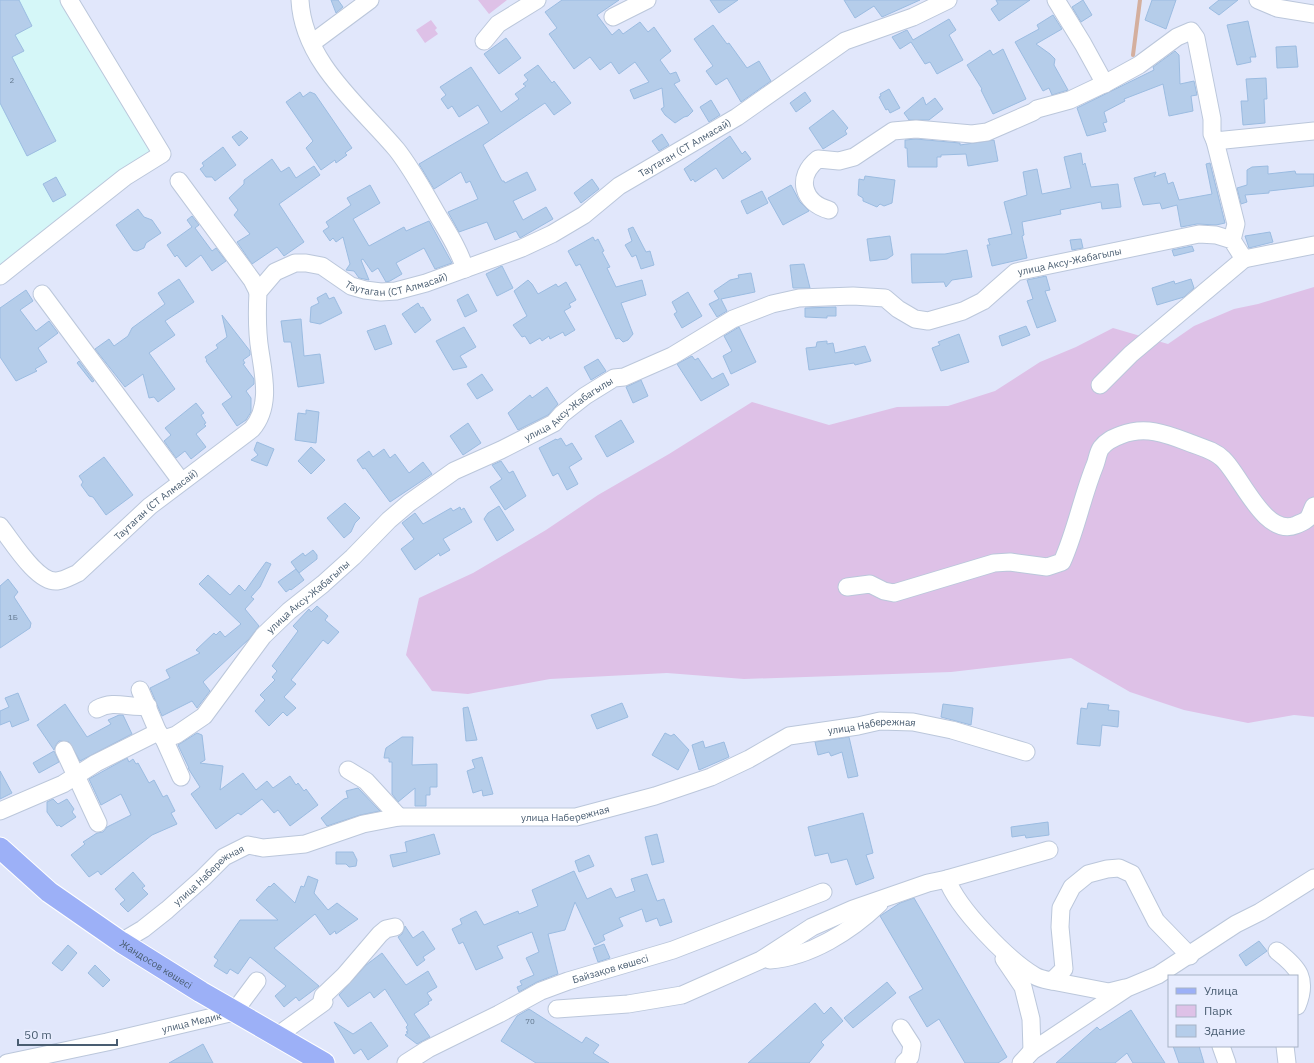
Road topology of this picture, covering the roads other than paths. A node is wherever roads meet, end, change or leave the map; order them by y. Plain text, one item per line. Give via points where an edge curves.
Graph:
1 (69, 0) edge
2 (300, 0) edge
3 (370, 0) edge
4 (537, 0) edge
5 (647, 0) edge
6 (948, 0) edge
7 (1056, 0) edge
8 (1258, 0) edge
9 (1314, 14) edge
10 (613, 17) dead end
11 (484, 41) dead end
12 (312, 43) junction
13 (1105, 84) junction
14 (1314, 131) edge
15 (1215, 141) junction
16 (179, 181) dead end
17 (829, 210) dead end
18 (1232, 240) junction
19 (1314, 245) edge
20 (1244, 259) junction
21 (465, 269) junction
22 (0, 276) edge
23 (258, 292) junction
24 (42, 294) dead end
25 (1100, 385) dead end
26 (182, 481) junction
27 (1314, 506) edge
28 (0, 526) edge
29 (847, 586) dead end
30 (140, 690) dead end
31 (148, 706) junction
32 (97, 709) dead end
33 (161, 736) junction
34 (64, 750) dead end
35 (1026, 752) dead end
36 (348, 770) dead end
37 (76, 775) junction
38 (181, 776) dead end
39 (0, 811) edge
40 (399, 817) junction
41 (98, 823) dead end
42 (0, 848) edge
43 (1049, 850) dead end
44 (1314, 878) edge
45 (947, 879) junction
46 (823, 892) dead end
47 (395, 927) dead end
48 (988, 935) junction
49 (121, 942) junction
50 (1278, 951) dead end
51 (1190, 956) junction
52 (257, 981) dead end
53 (1052, 981) junction
54 (1127, 988) junction
55 (1298, 1003) edge
56 (557, 1009) dead end
57 (234, 1012) junction
58 (901, 1028) dead end
59 (277, 1036) junction
60 (1221, 1047) edge
61 (1285, 1047) edge
62 (1027, 1057) edge
63 (7, 1063) edge
64 (324, 1063) edge
65 (406, 1063) edge
66 (904, 1063) edge
67 (1227, 1063) edge
68 (1287, 1063) edge

1 - 22 street via 162,154 126,177
2 - 12 street via 301,14
3 - 12 street
4 - 11 street via 498,24
5 - 10 street
6 - 21 street, Таутаган (СТ Алмасай) via 913,17 845,41 737,117 619,186 584,214 552,234
7 - 13 street
8 - 9 street via 1277,8
12 - 21 street via 344,90 409,168 447,231
13 - 15 street via 1139,65 1177,37 1191,31 1196,38
13 - 17 street via 1070,100 1037,109 987,132 972,134 898,130 882,137 854,157 839,161 818,159 807,170 805,190 813,202
14 - 15 street
15 - 18 street via 1236,224
16 - 23 street via 252,280
18 - 20 street
18 - 33 street, улица Аксу-Жабагылы via 1216,235 1199,234 1016,272 983,301 963,311 928,321 915,319 885,298 854,296 799,298 772,304 733,319 672,356 624,377 614,378 585,396 554,423 454,471 409,503 388,520 353,557 263,636 204,716 176,735
19 - 20 street
20 - 25 street via 1130,354
21 - 23 street, Таутаган (СТ Алмасай) via 426,283 381,292 351,286 322,266 295,263 275,272
23 - 26 street, Таутаган (СТ Алмасай) via 260,351 266,387 257,424 242,438
24 - 26 street
26 - 28 street, Таутаган (СТ Алмасай) via 150,506 78,573 56,581 46,579 34,569
27 - 29 street via 1309,518 1292,527 1271,522 1232,469 1211,450 1163,432 1132,430 1110,440 1100,449 1062,562 1047,567 1010,562 994,563 894,593 870,584
30 - 31 street
31 - 32 street via 138,708 123,704 106,704
31 - 33 street
33 - 37 street, улица Аксу-Жабагылы
33 - 38 street
34 - 37 street
35 - 40 street, улица Набережная via 952,730 913,722 880,720 858,726 789,736 711,777 655,796 576,817
36 - 40 street via 366,781
37 - 39 street, улица Аксу-Жабагылы via 63,784
37 - 41 street
40 - 49 street, улица Набережная via 363,824 305,844 263,848 248,845 236,850 224,857 143,929
42 - 49 main road, Жандосов көшесі via 49,892
43 - 45 street
44 - 51 street via 1236,924
45 - 48 street via 951,891
45 - 56 street via 853,909 812,927 762,960 682,995 628,1004
46 - 65 street, Байзақов көшесі via 673,950 541,991
47 - 59 street via 380,934 323,996 324,1002
48 - 53 street via 1030,973
48 - 62 street via 1023,987 1031,1019
49 - 57 main road, Жандосов көшесі
50 - 55 street via 1302,977 1302,992
51 - 53 street via 1156,921 1132,874 1119,868 1107,869 1088,874 1072,887 1061,908 1064,969
51 - 54 street via 1158,975
52 - 57 street
53 - 54 street via 1109,992
54 - 62 street
57 - 59 main road, Жандосов көшесі
57 - 63 street, улица Медик
58 - 66 street via 912,1045 910,1057
59 - 64 main road, Жандосов көшесі
60 - 67 street
61 - 68 street

